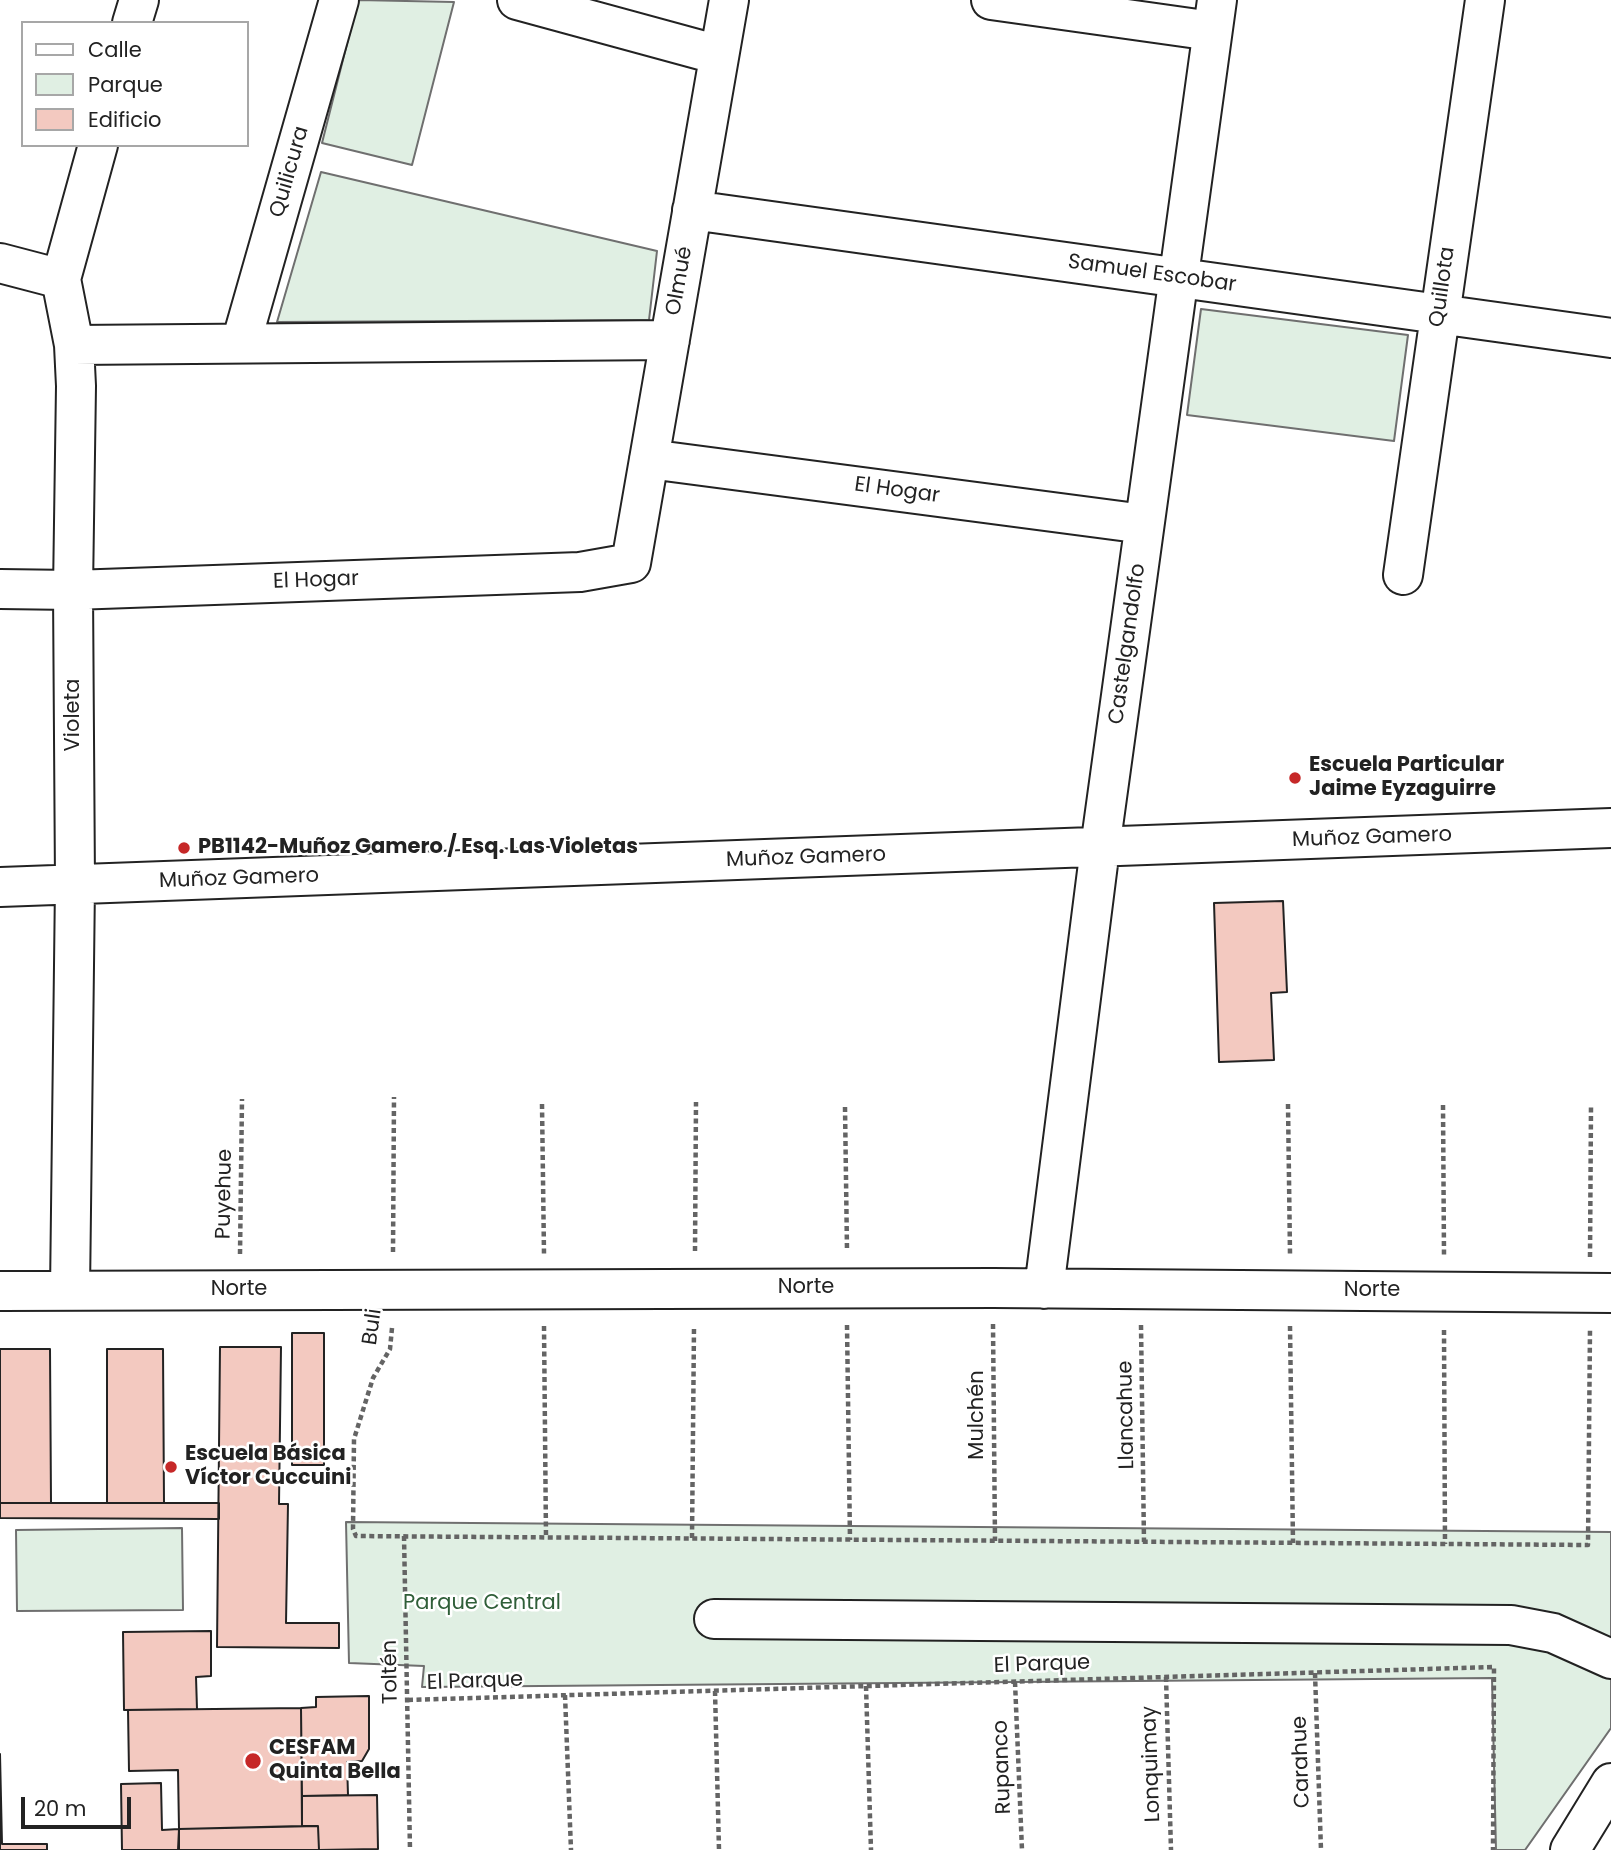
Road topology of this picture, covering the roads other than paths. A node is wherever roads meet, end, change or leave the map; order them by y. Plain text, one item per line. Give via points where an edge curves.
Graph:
1 (139, 0) edge
2 (339, 0) edge
3 (729, 0) edge
4 (990, 0) edge
5 (1485, 0) edge
6 (530, 2) edge
7 (1214, 15) edge
8 (133, 21) edge
9 (719, 55) junction
10 (98, 147) edge
11 (692, 210) junction
12 (0, 263) edge
13 (1179, 278) junction
14 (61, 279) junction
15 (1439, 314) junction
16 (1611, 338) edge
17 (670, 340) junction
18 (241, 343) junction
19 (74, 345) junction
20 (649, 458) junction
21 (1144, 524) junction
22 (631, 563) joint
23 (1403, 575) dead end
24 (0, 589) edge
25 (73, 590) junction
26 (1611, 828) edge
27 (1100, 848) junction
28 (75, 884) junction
29 (0, 887) edge
30 (1044, 1289) junction
31 (0, 1291) edge
32 (70, 1291) junction
33 (1611, 1293) edge
34 (714, 1619) dead end
35 (1611, 1659) edge
36 (1611, 1783) edge
37 (1570, 1850) edge

1 - 8 street
2 - 18 street, Quilicura
3 - 9 street, Olmué
4 - 7 street
5 - 15 street, Quillota
6 - 9 street
7 - 13 street, Castelgandolfo
9 - 11 street, Olmué
10 - 14 street, Violeta
11 - 13 street, Samuel Escobar
11 - 17 street, Olmué
12 - 14 street
13 - 15 street, Samuel Escobar
13 - 21 street, Castelgandolfo
14 - 19 street, Violeta
15 - 16 street, Samuel Escobar
15 - 23 street, Quillota
17 - 18 street
17 - 20 street, Olmué
18 - 19 street
19 - 25 street, Violeta
20 - 21 street, El Hogar
20 - 22 street, Olmué
21 - 27 street, Castelgandolfo
22 - 25 street, El Hogar via 580,572
24 - 25 street, El Hogar
25 - 28 street, Violeta
26 - 27 street, Muñoz Gamero
27 - 28 street, Muñoz Gamero
27 - 30 street, Castelgandolfo
28 - 29 street, Muñoz Gamero
28 - 32 street, Violeta
30 - 32 street, Norte
30 - 33 street, Norte
31 - 32 street, Norte
34 - 35 street via 1511,1625 1553,1633
36 - 37 street

